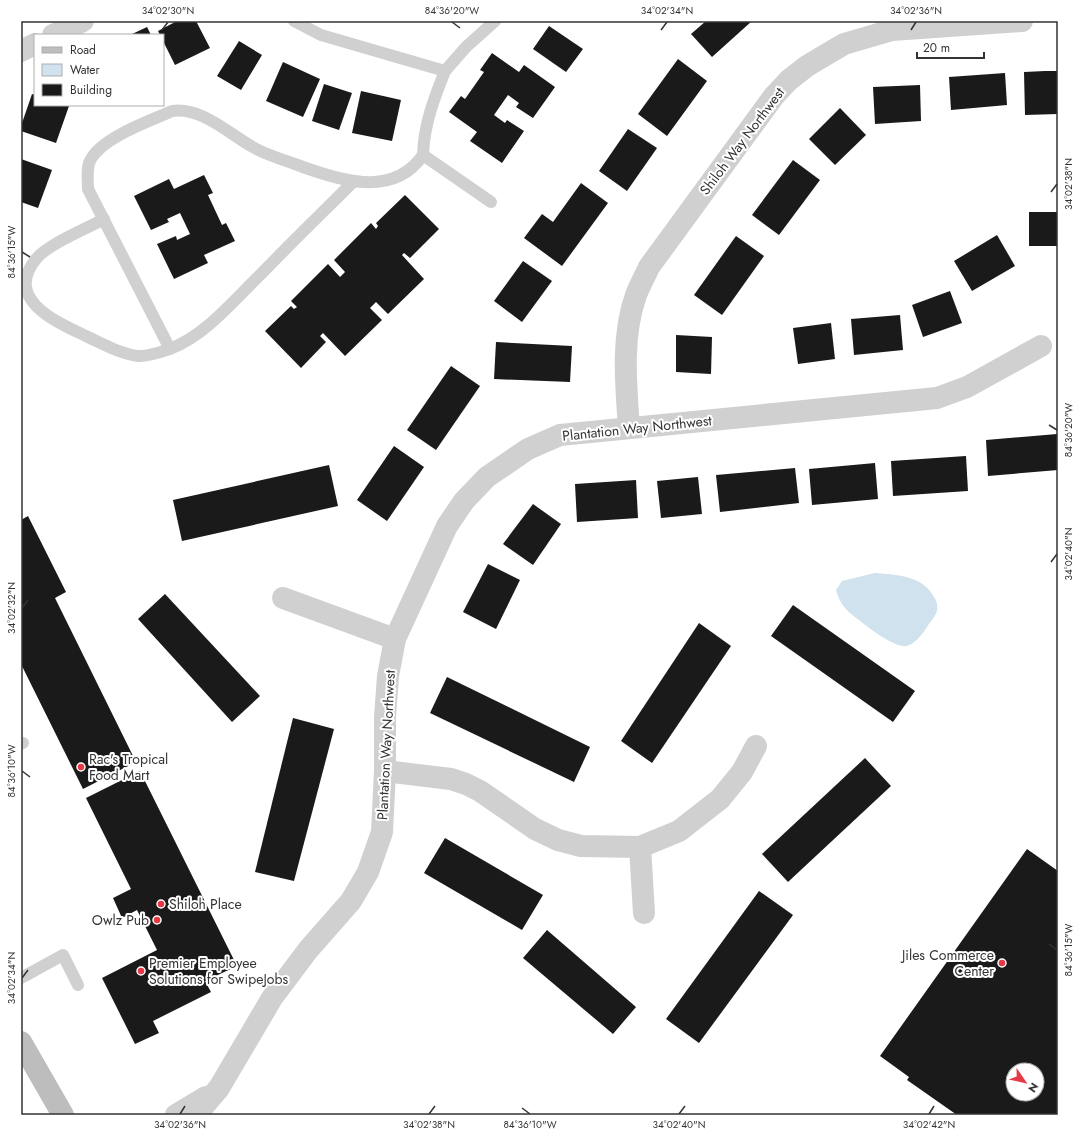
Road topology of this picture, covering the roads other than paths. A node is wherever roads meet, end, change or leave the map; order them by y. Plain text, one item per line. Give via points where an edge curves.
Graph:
1 (83, 21) edge
2 (294, 21) edge
3 (495, 21) edge
4 (1022, 21) edge
5 (995, 22) edge
6 (56, 34) edge
7 (34, 44) edge
8 (21, 51) edge
9 (445, 71) junction
10 (423, 155) junction
11 (353, 182) junction
12 (491, 202) dead end
13 (104, 220) junction
14 (1041, 346) dead end
15 (170, 349) junction
16 (629, 428) junction
17 (283, 598) dead end
18 (396, 639) junction
19 (756, 746) dead end
20 (386, 771) junction
21 (640, 846) junction
22 (644, 913) dead end
23 (21, 978) edge
24 (78, 985) dead end
25 (23, 1051) edge
26 (218, 1088) junction
27 (63, 1115) edge
28 (176, 1115) edge
29 (196, 1115) edge

1 - 6 street
2 - 9 lane via 321,35
3 - 9 lane via 466,47
4 - 5 street, Shiloh Way Northwest
5 - 16 street, Shiloh Way Northwest via 892,30 844,44 807,66 774,96 649,267 636,296 625,361
7 - 8 street
9 - 10 lane via 429,112 424,133
10 - 11 lane via 416,165 395,178 386,181
10 - 12 lane
11 - 13 lane via 325,175 252,147 194,112 172,110 104,143 91,159 87,174 88,189
11 - 15 lane via 227,308 199,332
13 - 15 lane
13 - 15 lane via 44,251 36,259 27,279 28,290 34,304 45,316 61,325 124,353 140,356
14 - 16 street, Plantation Way Northwest via 967,387 937,398
16 - 18 street, Plantation Way Northwest via 560,435 528,449 487,477 464,501 448,526
17 - 18 street
18 - 20 street, Plantation Way Northwest via 388,676 385,717
19 - 21 street via 742,772 720,799 679,831
20 - 21 street via 451,779 466,784 535,829 558,840 581,846
20 - 26 street, Plantation Way Northwest via 382,832 368,872 351,901 308,950 272,998
21 - 22 street
23 - 24 lane via 63,955
25 - 27 main road
26 - 28 street, Plantation Way Northwest
26 - 29 street, Plantation Way Northwest

